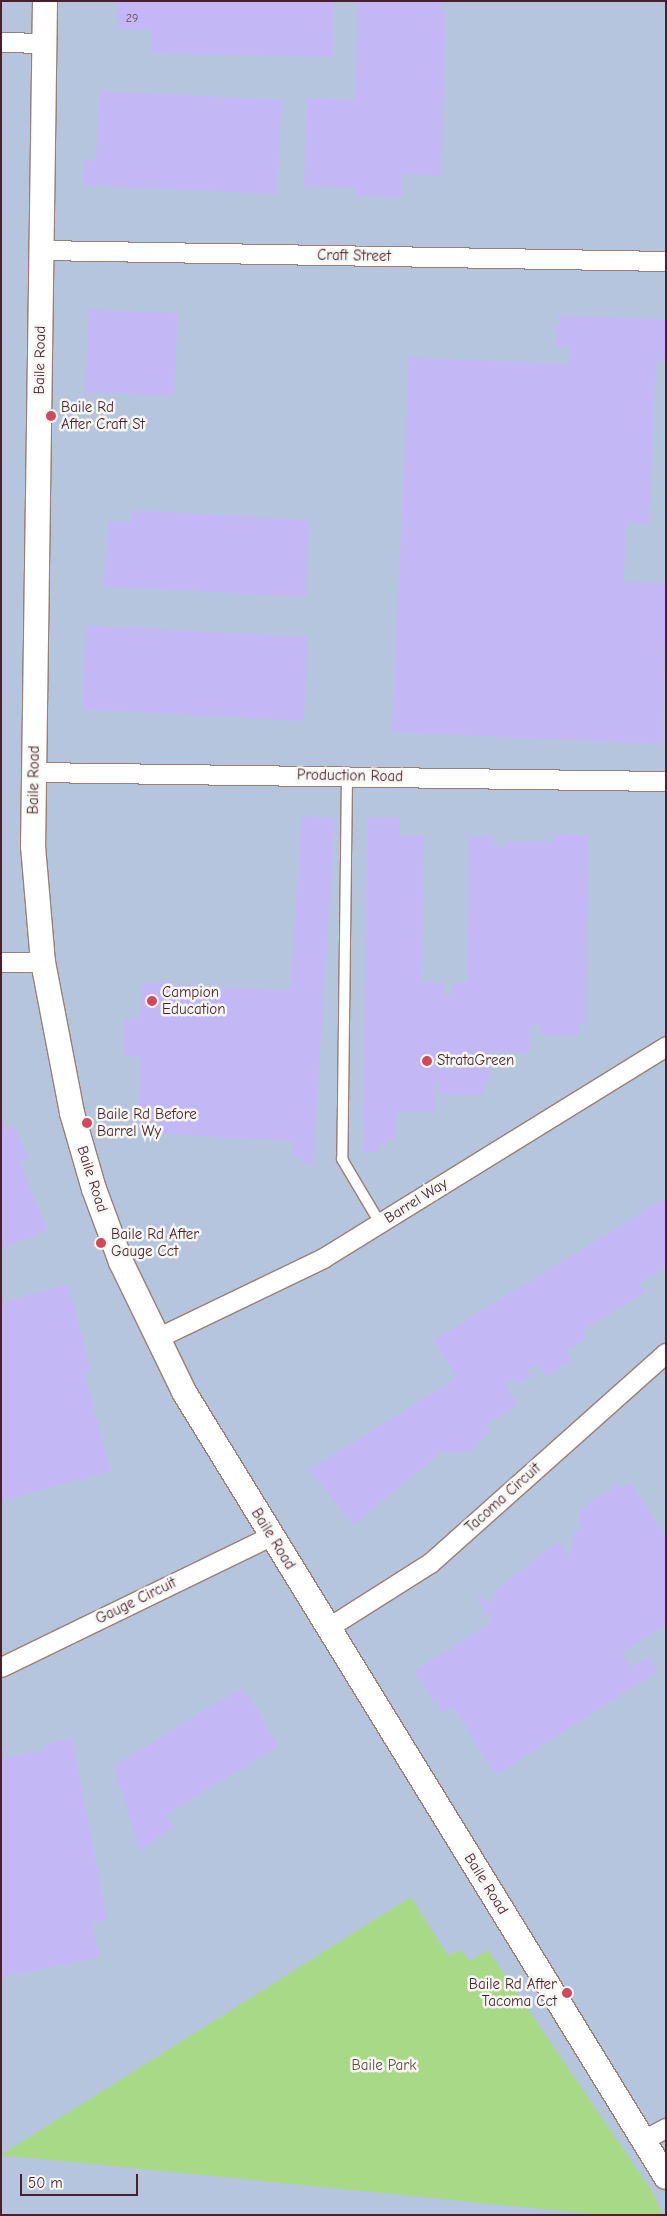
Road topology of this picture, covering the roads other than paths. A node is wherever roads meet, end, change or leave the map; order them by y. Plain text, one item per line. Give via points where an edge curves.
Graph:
1 (45, 1) edge
2 (1, 42) edge
3 (44, 43) junction
4 (42, 250) junction
5 (666, 261) edge
6 (34, 772) junction
7 (347, 776) junction
8 (666, 781) edge
9 (1, 962) edge
10 (43, 962) junction
11 (666, 1046) edge
12 (380, 1223) junction
13 (156, 1338) junction
14 (666, 1353) edge
15 (271, 1536) junction
16 (328, 1627) junction
17 (1, 1667) edge
18 (666, 2128) edge
19 (644, 2140) junction
20 (666, 2177) edge

1 - 3 street, Baile Road
2 - 3 street
3 - 4 street, Baile Road
4 - 5 street, Craft Street
4 - 6 street, Baile Road
6 - 7 street, Production Road
6 - 10 street, Baile Road via 33,846
7 - 8 street, Production Road
7 - 12 lane via 342,1159
9 - 10 street
10 - 13 street, Baile Road via 59,1057 94,1188 121,1262
11 - 12 street, Barrel Way
12 - 13 street, Barrel Way via 301,1270
13 - 15 street, Baile Road via 184,1392
14 - 16 street, Tacoma Circuit via 430,1563
15 - 16 street, Baile Road
15 - 17 street, Gauge Circuit
16 - 19 street, Baile Road
18 - 19 street
19 - 20 street, Baile Road

